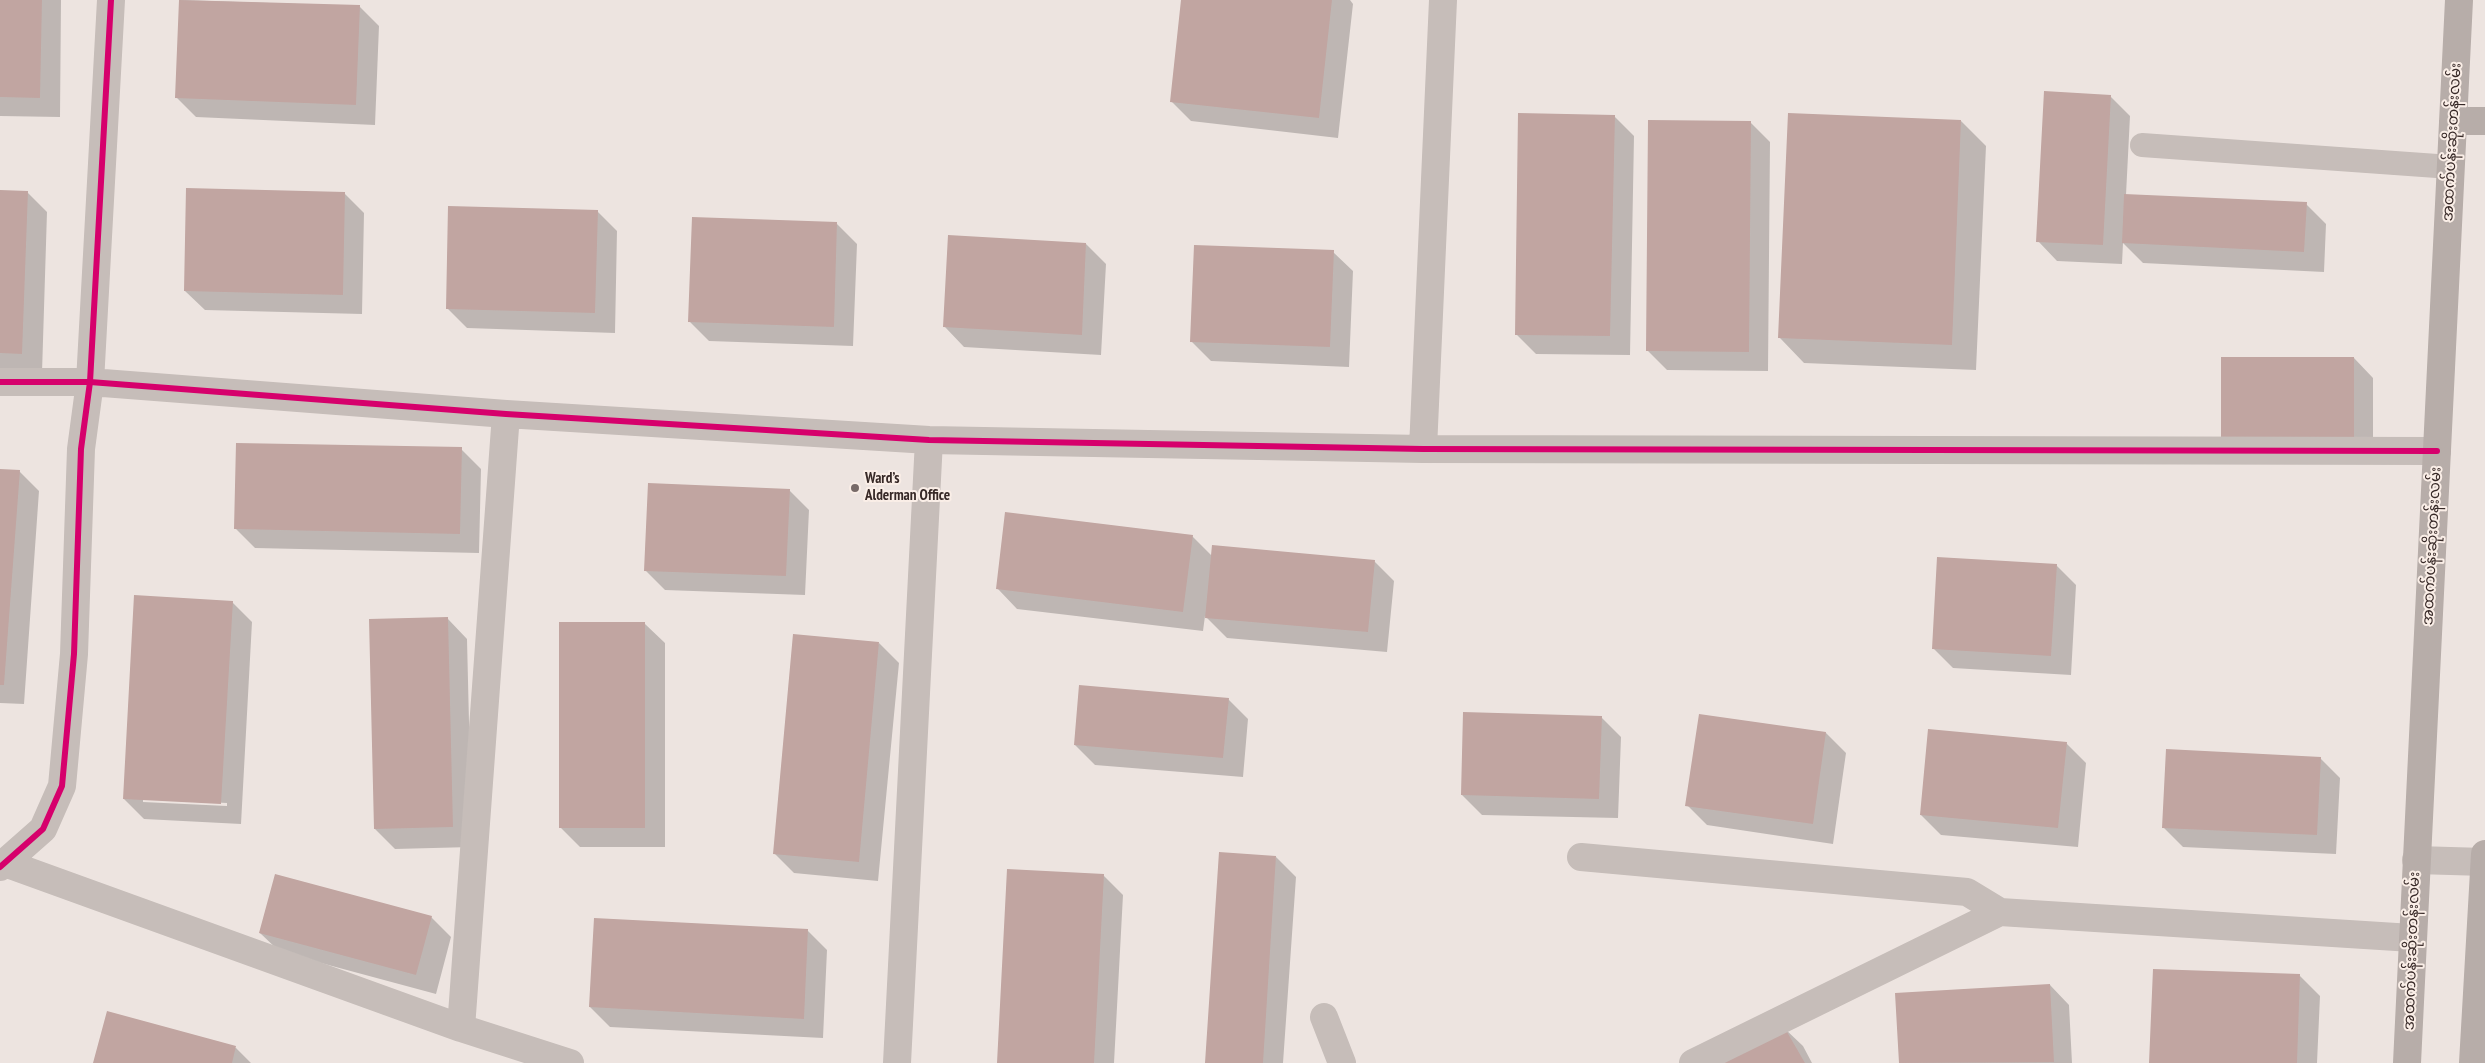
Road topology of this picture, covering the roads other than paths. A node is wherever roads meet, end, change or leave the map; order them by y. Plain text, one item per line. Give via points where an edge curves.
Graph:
1 (111, 0) edge
2 (1443, 0) edge
3 (2459, 0) edge
4 (2453, 121) junction
5 (2485, 122) edge
6 (2142, 145) dead end
7 (2451, 167) junction
8 (0, 382) edge
9 (90, 382) junction
10 (506, 414) junction
11 (929, 440) junction
12 (1423, 449) junction
13 (2436, 451) junction
14 (2485, 854) edge
15 (1581, 857) dead end
16 (2416, 860) junction
17 (2485, 862) edge
18 (3, 865) edge
19 (2000, 912) junction
20 (2412, 938) junction
21 (1324, 1017) dead end
22 (461, 1028) junction
23 (570, 1063) edge
24 (897, 1063) edge
25 (1342, 1063) edge
26 (1693, 1063) edge
27 (2407, 1063) edge
28 (2473, 1063) edge

1 - 9 street
2 - 12 street
3 - 4 main road, အထက်ပန်းဆိုးတန်းလမ်း
4 - 5 main road
4 - 7 main road, အထက်ပန်းဆိုးတန်းလမ်း
6 - 7 lane
7 - 13 main road, အထက်ပန်းဆိုးတန်းလမ်း
8 - 9 street
9 - 10 street
9 - 18 street via 81,449 74,654 62,786 43,829
10 - 11 street
10 - 22 street
11 - 12 street
11 - 24 street
12 - 13 street
13 - 16 main road, အထက်ပန်းဆိုးတန်းလမ်း
14 - 17 main road
15 - 19 street via 1967,892
16 - 17 street
16 - 20 main road, အထက်ပန်းဆိုးတန်းလမ်း
17 - 28 main road
18 - 22 street
19 - 20 street
19 - 26 street
20 - 27 main road, အထက်ပန်းဆိုးတန်းလမ်း
21 - 25 street
22 - 23 street

